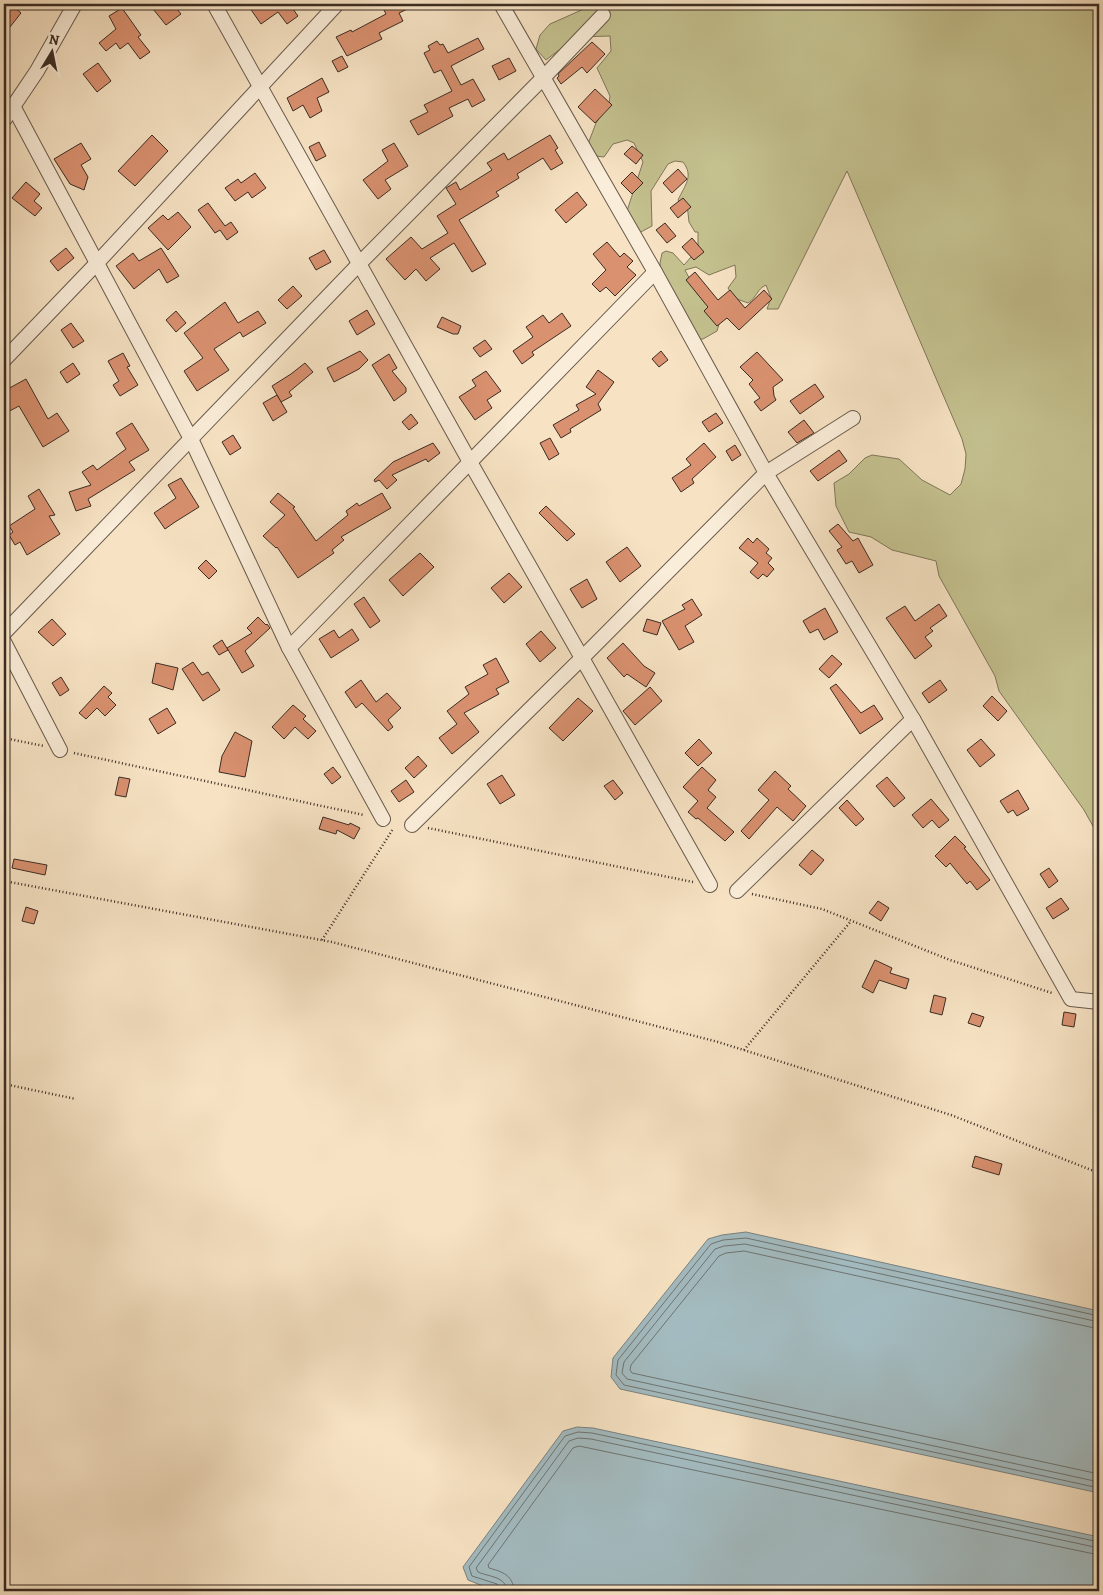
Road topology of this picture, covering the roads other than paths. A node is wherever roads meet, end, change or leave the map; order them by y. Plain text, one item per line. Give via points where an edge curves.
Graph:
1 (75, 4) edge
2 (214, 4) edge
3 (337, 4) edge
4 (501, 4) edge
5 (602, 15) dead end
6 (543, 78) junction
7 (260, 87) junction
8 (13, 106) junction
9 (4, 120) edge
10 (96, 264) junction
11 (359, 264) junction
12 (655, 272) junction
13 (4, 360) edge
14 (853, 418) dead end
15 (191, 439) junction
16 (470, 462) junction
17 (766, 473) junction
18 (4, 633) edge
19 (4, 642) edge
20 (289, 648) junction
21 (582, 658) junction
22 (914, 719) junction
23 (60, 750) road end
24 (383, 819) road end
25 (412, 825) road end
26 (710, 885) road end
27 (737, 891) road end
28 (1099, 1002) edge

1 - 8 street via 38,71
2 - 7 street
3 - 7 street
4 - 6 street
5 - 6 street
6 - 11 street
6 - 12 street
7 - 10 street
7 - 11 street
8 - 9 street
8 - 10 street
10 - 13 street
10 - 15 street
11 - 15 street
11 - 16 street
12 - 16 street
12 - 17 street
14 - 17 street
15 - 18 street
15 - 20 street
16 - 20 street
16 - 21 street
17 - 21 street
17 - 22 street
19 - 23 street
20 - 24 street
21 - 25 street
21 - 26 street
22 - 27 street
22 - 28 street via 1071,999

